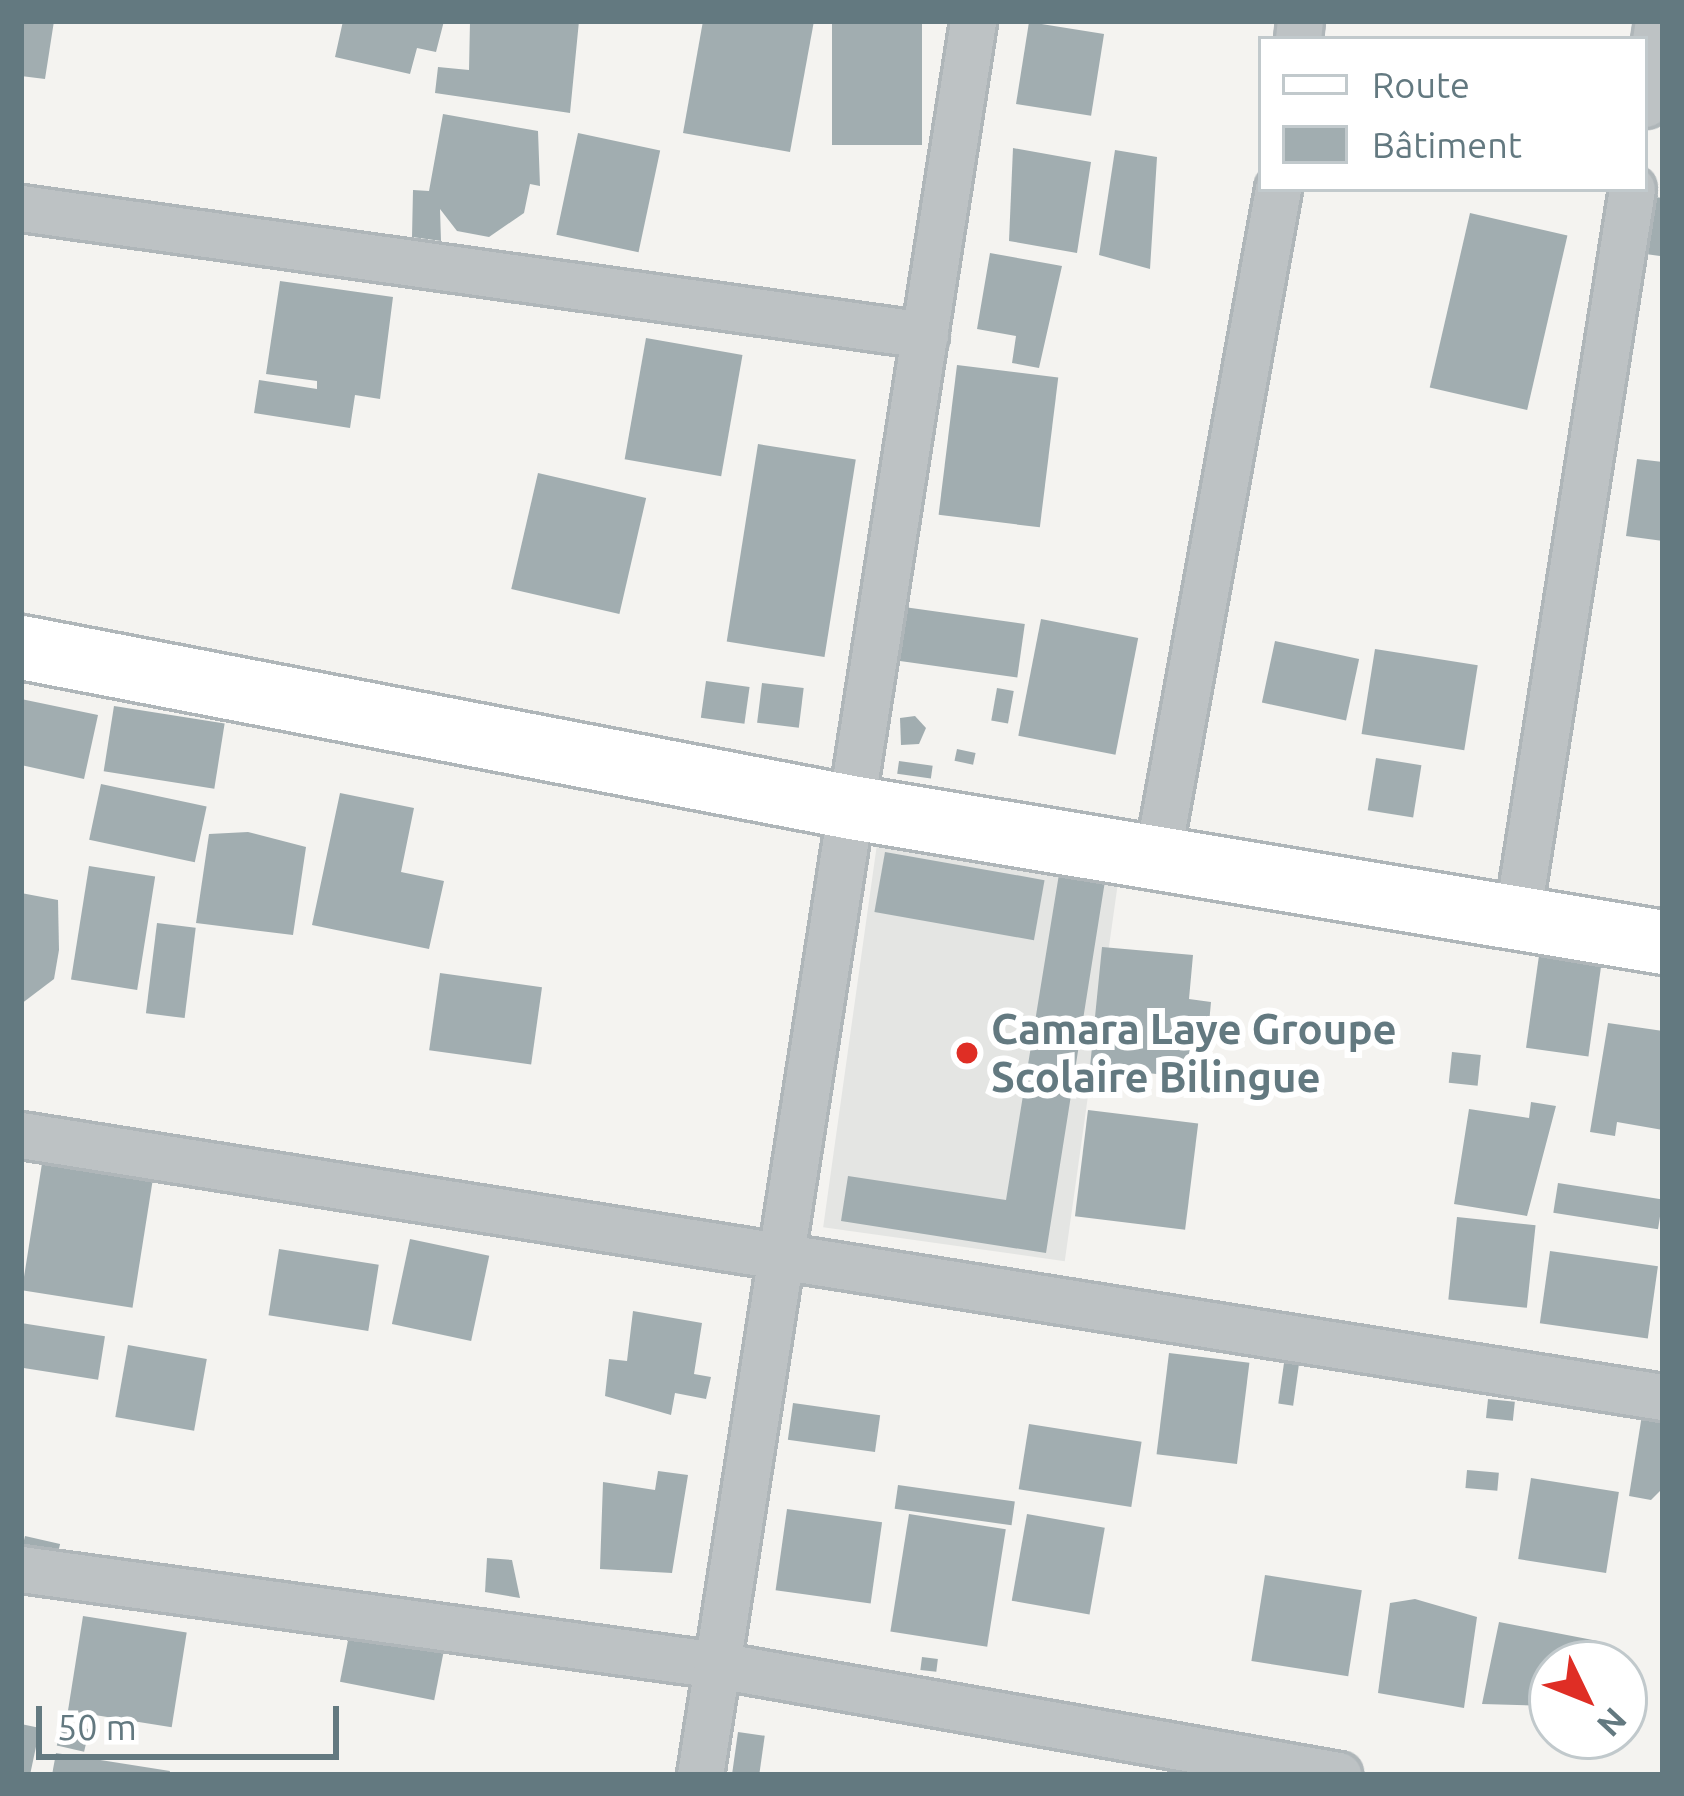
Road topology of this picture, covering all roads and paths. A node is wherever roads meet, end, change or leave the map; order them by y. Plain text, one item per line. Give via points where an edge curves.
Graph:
1 (974, 21) edge
2 (1658, 21) edge
3 (1648, 85) edge
4 (1277, 192) edge
5 (1632, 192) edge
6 (21, 208) edge
7 (925, 335) junction
8 (21, 647) edge
9 (851, 807) junction
10 (1157, 858) junction
11 (1517, 918) junction
12 (1663, 942) edge
13 (21, 1135) edge
14 (782, 1255) junction
15 (1663, 1397) edge
16 (21, 1568) edge
17 (717, 1665) junction
18 (700, 1775) edge
19 (1338, 1775) edge

1 - 7 street
2 - 3 street
4 - 10 street
5 - 11 street
6 - 7 street
7 - 9 street
8 - 9 street
9 - 10 street
9 - 14 street
10 - 11 street
11 - 12 street
13 - 14 street
14 - 15 street
14 - 17 street
16 - 17 street
17 - 18 street
17 - 19 street

